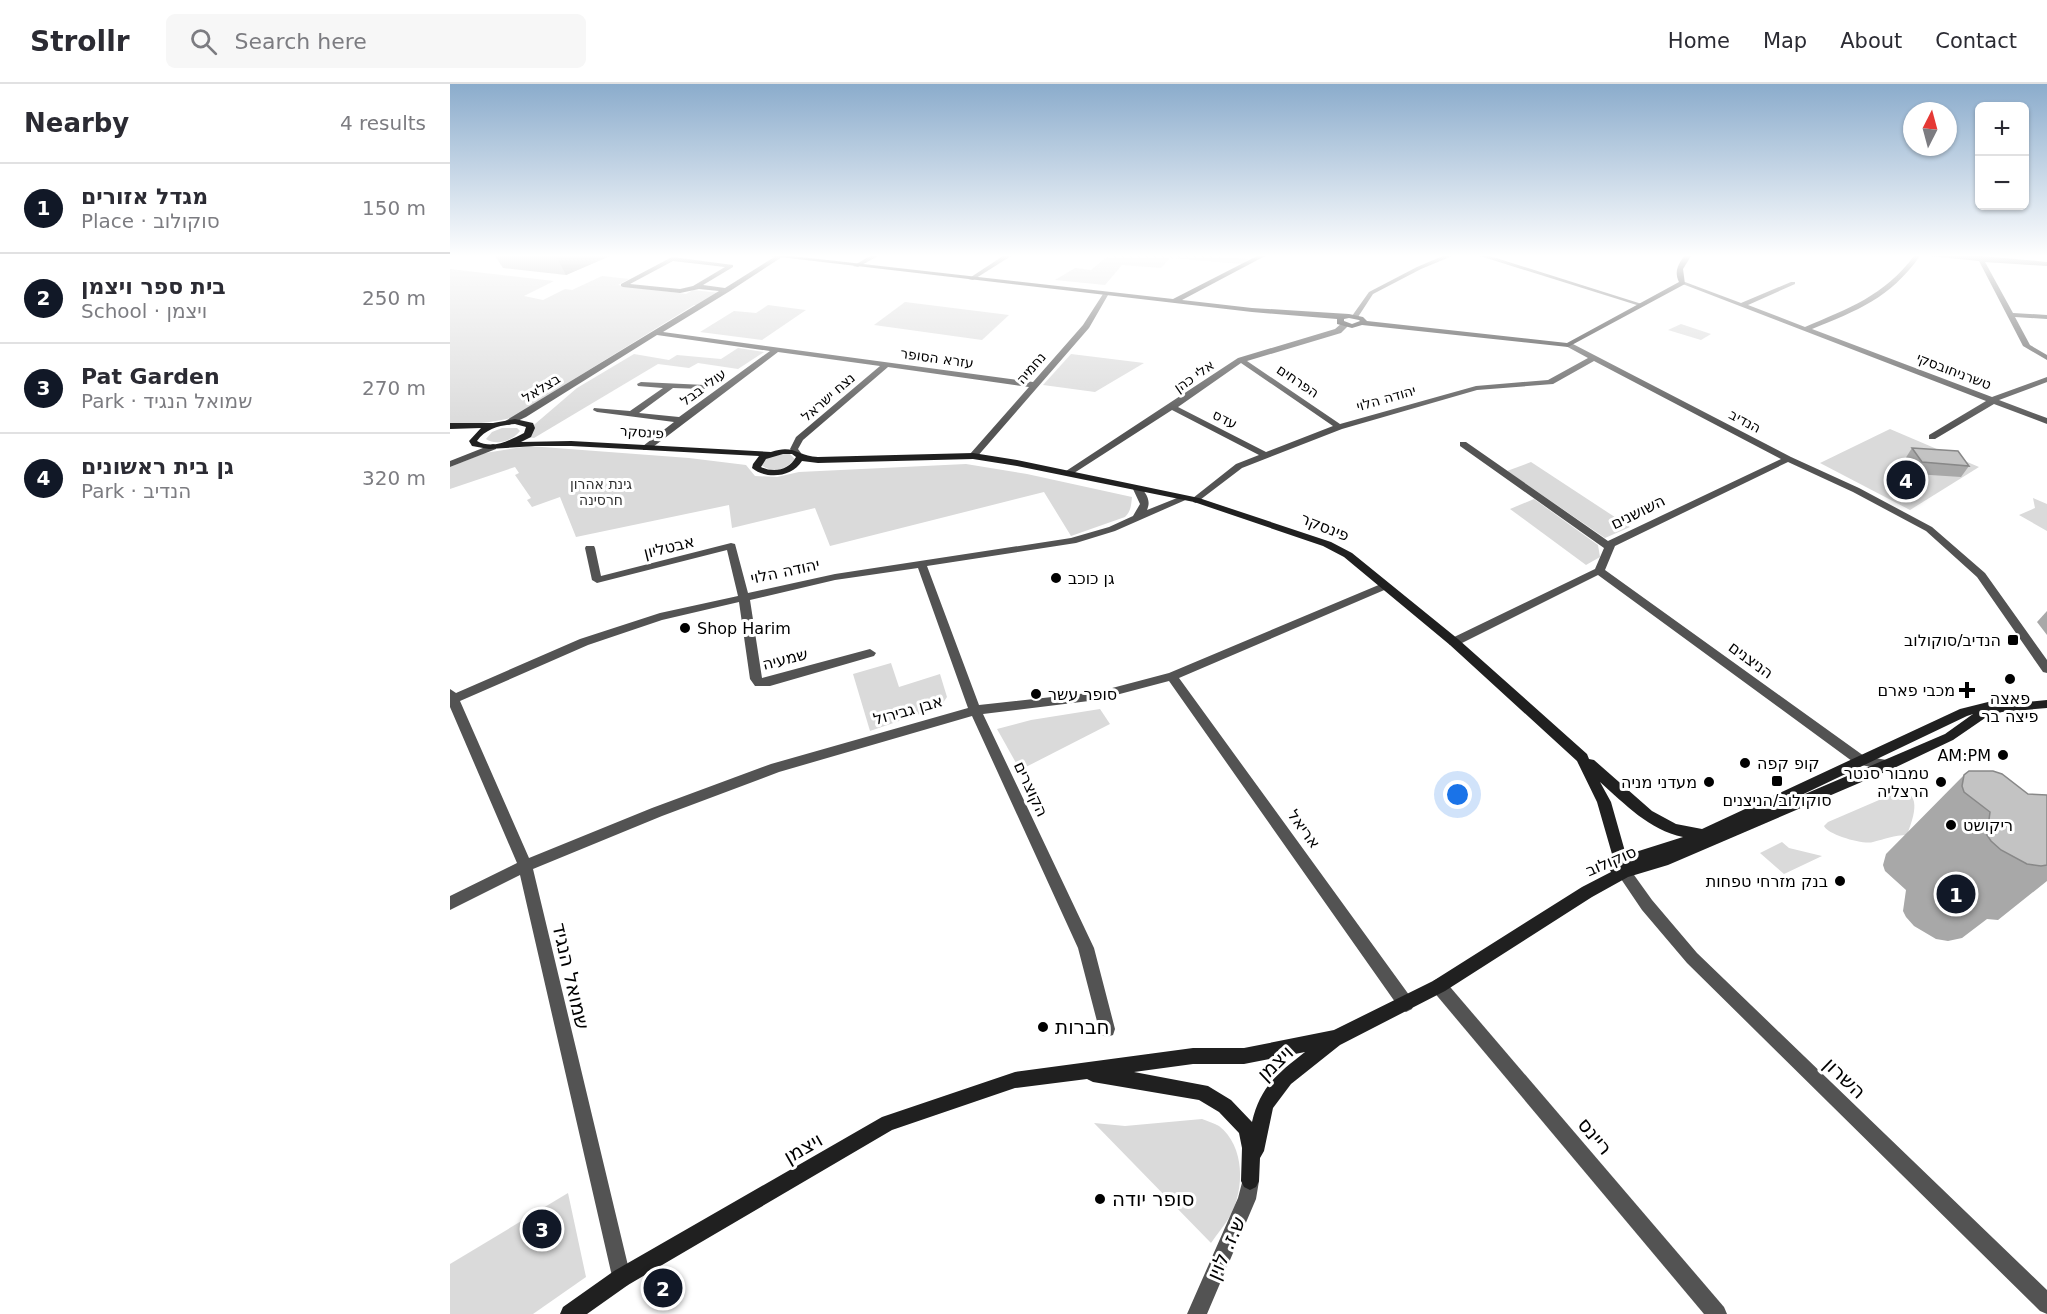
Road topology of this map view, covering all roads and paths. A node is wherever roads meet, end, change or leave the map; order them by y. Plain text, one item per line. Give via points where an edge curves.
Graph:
1 (689, 313) edge
2 (1094, 313) edge
3 (1275, 313) edge
4 (1358, 313) edge
5 (1626, 313) edge
6 (1765, 313) edge
7 (1841, 313) edge
8 (2010, 315) joint
9 (1356, 316) junction
10 (2047, 317) edge
11 (1343, 321) junction
12 (1364, 323) junction
13 (1806, 328) junction
14 (656, 333) junction
15 (1568, 345) junction
16 (777, 349) junction
17 (1594, 358) junction
18 (2047, 358) edge
19 (1241, 360) junction
20 (887, 364) junction
21 (588, 374) junction
22 (2047, 379) edge
23 (641, 384) dead end
24 (1035, 385) junction
25 (671, 387) junction
26 (702, 387) dead end
27 (1994, 400) junction
28 (1172, 407) junction
29 (597, 410) dead end
30 (632, 414) junction
31 (681, 420) junction
32 (2047, 421) edge
33 (502, 424) junction
34 (1339, 427) junction
35 (450, 428) edge
36 (530, 428) junction
37 (1932, 437) dead end
38 (474, 440) junction
39 (509, 444) junction
40 (590, 444) junction
41 (1463, 444) dead end
42 (493, 447) junction
43 (646, 448) junction
44 (692, 452) junction
45 (769, 454) junction
46 (798, 455) junction
47 (1265, 455) junction
48 (973, 456) junction
49 (450, 459) edge
50 (866, 459) junction
51 (1788, 459) junction
52 (450, 464) edge
53 (757, 464) junction
54 (786, 470) junction
55 (1068, 473) junction
56 (1138, 489) junction
57 (1191, 499) junction
58 (1136, 519) junction
59 (1612, 544) junction
60 (590, 548) dead end
61 (921, 563) junction
62 (1599, 571) junction
63 (1385, 586) junction
64 (744, 597) junction
65 (1454, 642) junction
66 (870, 653) dead end
67 (2047, 669) edge
68 (1172, 676) junction
69 (451, 696) edge
70 (2047, 698) edge
71 (2047, 704) edge
72 (976, 710) junction
73 (1582, 758) junction
74 (1861, 760) junction
75 (1887, 765) junction
76 (1700, 834) junction
77 (525, 866) junction
78 (1622, 868) junction
79 (1587, 892) joint
80 (450, 903) edge
81 (1439, 986) junction
82 (1406, 1004) junction
83 (1107, 1029) dead end
84 (1336, 1038) junction
85 (1079, 1071) junction
86 (1250, 1181) junction
87 (621, 1278) junction
88 (2047, 1304) edge
89 (570, 1314) edge
90 (1197, 1314) edge
91 (1716, 1314) edge

1 - 14 street, בצלאל
2 - 24 street, נחמיה
3 - 11 street
4 - 9 street
5 - 15 street
6 - 13 street, טשרניחובסקי
7 - 13 street
8 - 10 street
8 - 18 street via 2026,346
9 - 11 street
9 - 12 street
11 - 12 street, הנדיב via 1356,326
11 - 19 street, אלי כהן via 1338,331
12 - 15 street, הנדיב
13 - 27 street, טשרניחובסקי
14 - 16 street, עזרא הסופר
14 - 21 street, בצלאל
15 - 17 street, הנדיב
16 - 20 street, עזרא הסופר
16 - 31 street, עולי בבל
17 - 34 street, יהודה הלוי via 1550,382 1476,388
17 - 51 street, הנדיב
19 - 28 street, אלי כהן
19 - 34 street, הפרחים
20 - 24 street, עזרא הסופר
20 - 46 street, נצח ישראל via 799,440 794,449
21 - 33 street, בצלאל via 523,416
21 - 36 street, בצלאל via 536,415
22 - 27 street
23 - 25 street
24 - 48 street, נחמיה
25 - 26 street
25 - 30 street
27 - 32 street, טשרניחובסקי
27 - 37 street
28 - 47 street, עדס
28 - 55 street, אלי כהן
29 - 30 street
30 - 31 street
31 - 43 street, עולי בבל
33 - 35 street
33 - 36 street, פינסקר via 521,422
33 - 38 street via 483,430
34 - 47 street, יהודה הלוי
35 - 38 street via 467,433
36 - 39 street via 522,438
36 - 40 street, פינסקר via 546,437
38 - 42 street via 479,447
38 - 49 street
39 - 40 street, פינסקר
39 - 42 street
40 - 43 street, פינסקר
41 - 59 street
42 - 52 street
43 - 44 street, פינסקר
44 - 45 street, פינסקר
44 - 53 street, פינסקר
45 - 46 street, פינסקר via 782,451
45 - 53 street
46 - 50 street, פינסקר via 818,460
46 - 54 street via 797,464
47 - 57 street, יהודה הלוי via 1239,466
48 - 50 street, פינסקר
48 - 55 street, פינסקר
50 - 54 street, פינסקר
51 - 59 street, השושנים
51 - 67 street, הנדיב via 1929,529 1981,576
53 - 54 street, פינסקר via 764,472
55 - 56 street, פינסקר
56 - 57 street, פינסקר
56 - 58 street via 1146,506
57 - 58 street, יהודה הלוי
57 - 63 street, פינסקר via 1327,544 1348,555
58 - 61 street, יהודה הלוי via 1072,541
59 - 62 street, השושנים
60 - 64 street, אבטליון via 597,580 731,546
61 - 64 street, יהודה הלוי
61 - 72 street, הקוצרים
62 - 65 street
62 - 74 street, הניצנים
63 - 65 street, פינסקר
63 - 68 street, אבן גבירול
64 - 66 street, שמעיה via 759,683
64 - 69 street, יהודה הלוי via 660,617 584,642
65 - 73 street, פינסקר
68 - 72 street, אבן גבירול via 1097,696
68 - 82 street, אריאל
69 - 77 street, שמואל הנגיד
70 - 74 street, סוקולוב via 1964,711
71 - 75 street, סוקולוב via 1984,713 1949,737
72 - 77 street, אבן גבירול via 776,768
72 - 83 street, הקוצרים via 1086,948
73 - 76 street via 1647,815 1673,829
73 - 78 street, פינסקר via 1602,795
74 - 75 street, הניצנים
74 - 76 street, סוקולוב
75 - 78 street, סוקולוב via 1663,861
76 - 78 street, סוקולוב
77 - 80 street, אבן גבירול
77 - 87 street, שמואל הנגיד
78 - 79 street, סוקולוב
78 - 88 street, השרון via 1692,958
79 - 81 street, ויצמן
81 - 82 street, ויצמן
81 - 91 street, ריינס
82 - 84 street, ויצמן
84 - 85 street, ויצמן via 1244,1056 1193,1056
84 - 86 street, ויצמן via 1285,1078 1265,1104
85 - 86 street, ויצמן via 1202,1092 1225,1106 1247,1129
85 - 87 street, ויצמן via 1015,1080 888,1123
86 - 90 street, ש.ז. לוין via 1247,1199
87 - 89 street, ויצמן

